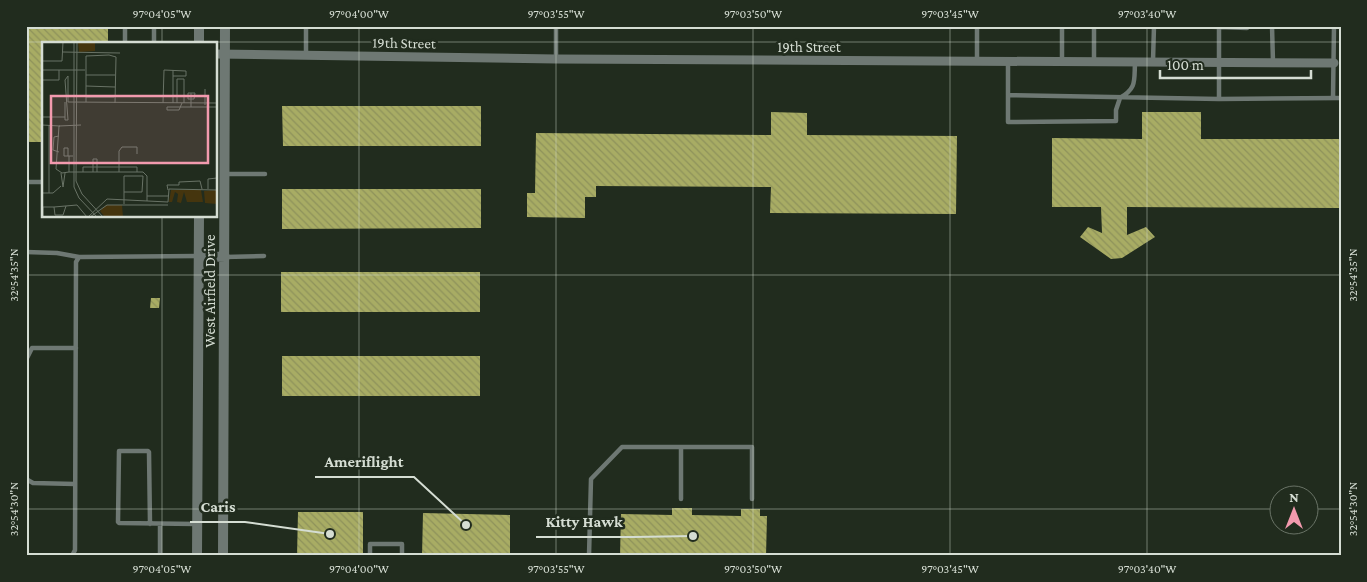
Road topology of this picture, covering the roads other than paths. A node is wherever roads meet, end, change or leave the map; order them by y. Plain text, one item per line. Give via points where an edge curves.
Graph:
1 (125, 26) edge
2 (154, 26) edge
3 (199, 26) edge
4 (225, 26) edge
5 (306, 26) edge
6 (556, 26) edge
7 (977, 26) edge
8 (1062, 26) edge
9 (1094, 26) edge
10 (1154, 26) edge
11 (1190, 26) edge
12 (1246, 26) edge
13 (1272, 26) edge
14 (1334, 26) edge
15 (1219, 27) edge
16 (125, 42) edge
17 (154, 42) edge
18 (199, 42) edge
19 (221, 54) edge
20 (306, 55) junction
21 (556, 59) junction
22 (976, 62) junction
23 (1008, 62) junction
24 (1062, 62) junction
25 (1094, 62) junction
26 (1136, 63) junction
27 (1153, 63) junction
28 (1219, 63) junction
29 (1337, 63) edge
30 (1273, 64) junction
31 (1008, 96) junction
32 (1120, 98) junction
33 (1334, 98) junction
34 (1341, 98) edge
35 (1219, 99) junction
36 (225, 174) junction
37 (264, 174) dead end
38 (26, 182) edge
39 (42, 182) edge
40 (200, 218) edge
41 (26, 252) edge
42 (200, 256) junction
43 (225, 256) junction
44 (264, 256) dead end
45 (79, 257) junction
46 (76, 348) junction
47 (26, 360) edge
48 (681, 447) junction
49 (26, 479) edge
50 (75, 484) junction
51 (681, 499) dead end
52 (752, 500) dead end
53 (150, 524) junction
54 (160, 524) junction
55 (198, 524) junction
56 (72, 556) edge
57 (160, 556) edge
58 (197, 556) edge
59 (223, 556) edge
60 (370, 556) edge
61 (402, 556) edge
62 (589, 556) edge

1 - 16 lane
2 - 17 lane
3 - 18 street
4 - 19 street, West Airfield Drive
5 - 20 lane
6 - 21 lane
7 - 22 lane
8 - 24 lane
9 - 25 lane
10 - 27 lane
11 - 15 lane
12 - 15 lane
13 - 30 lane
14 - 29 lane
15 - 28 lane
19 - 20 street, 19th Street
19 - 36 street, West Airfield Drive
20 - 21 street, 19th Street
21 - 22 street, 19th Street
22 - 23 street, 19th Street
23 - 24 street, 19th Street
23 - 31 lane
24 - 25 street, 19th Street
25 - 26 street, 19th Street
26 - 27 street, 19th Street
26 - 32 lane via 1134,85
27 - 28 street, 19th Street
28 - 30 street, 19th Street
28 - 35 lane
29 - 30 street, 19th Street
29 - 33 lane
31 - 32 lane
31 - 32 lane via 1008,122 1116,121
32 - 35 lane
33 - 34 lane
33 - 35 lane
36 - 37 lane
36 - 43 street, West Airfield Drive
38 - 39 lane
40 - 42 street, West Airfield Drive
41 - 45 lane
42 - 43 street
42 - 45 lane
42 - 55 street, West Airfield Drive
43 - 44 lane
43 - 59 street, West Airfield Drive
45 - 46 lane via 76,262
46 - 47 lane via 32,348
46 - 50 lane
48 - 51 lane
48 - 52 lane via 752,447
48 - 62 lane via 622,446 591,479
49 - 50 lane via 33,484
50 - 56 lane
53 - 53 lane via 118,522 119,450 149,452
53 - 54 lane
54 - 55 lane
54 - 57 lane
55 - 58 street, West Airfield Drive
60 - 61 lane via 370,544 402,544

